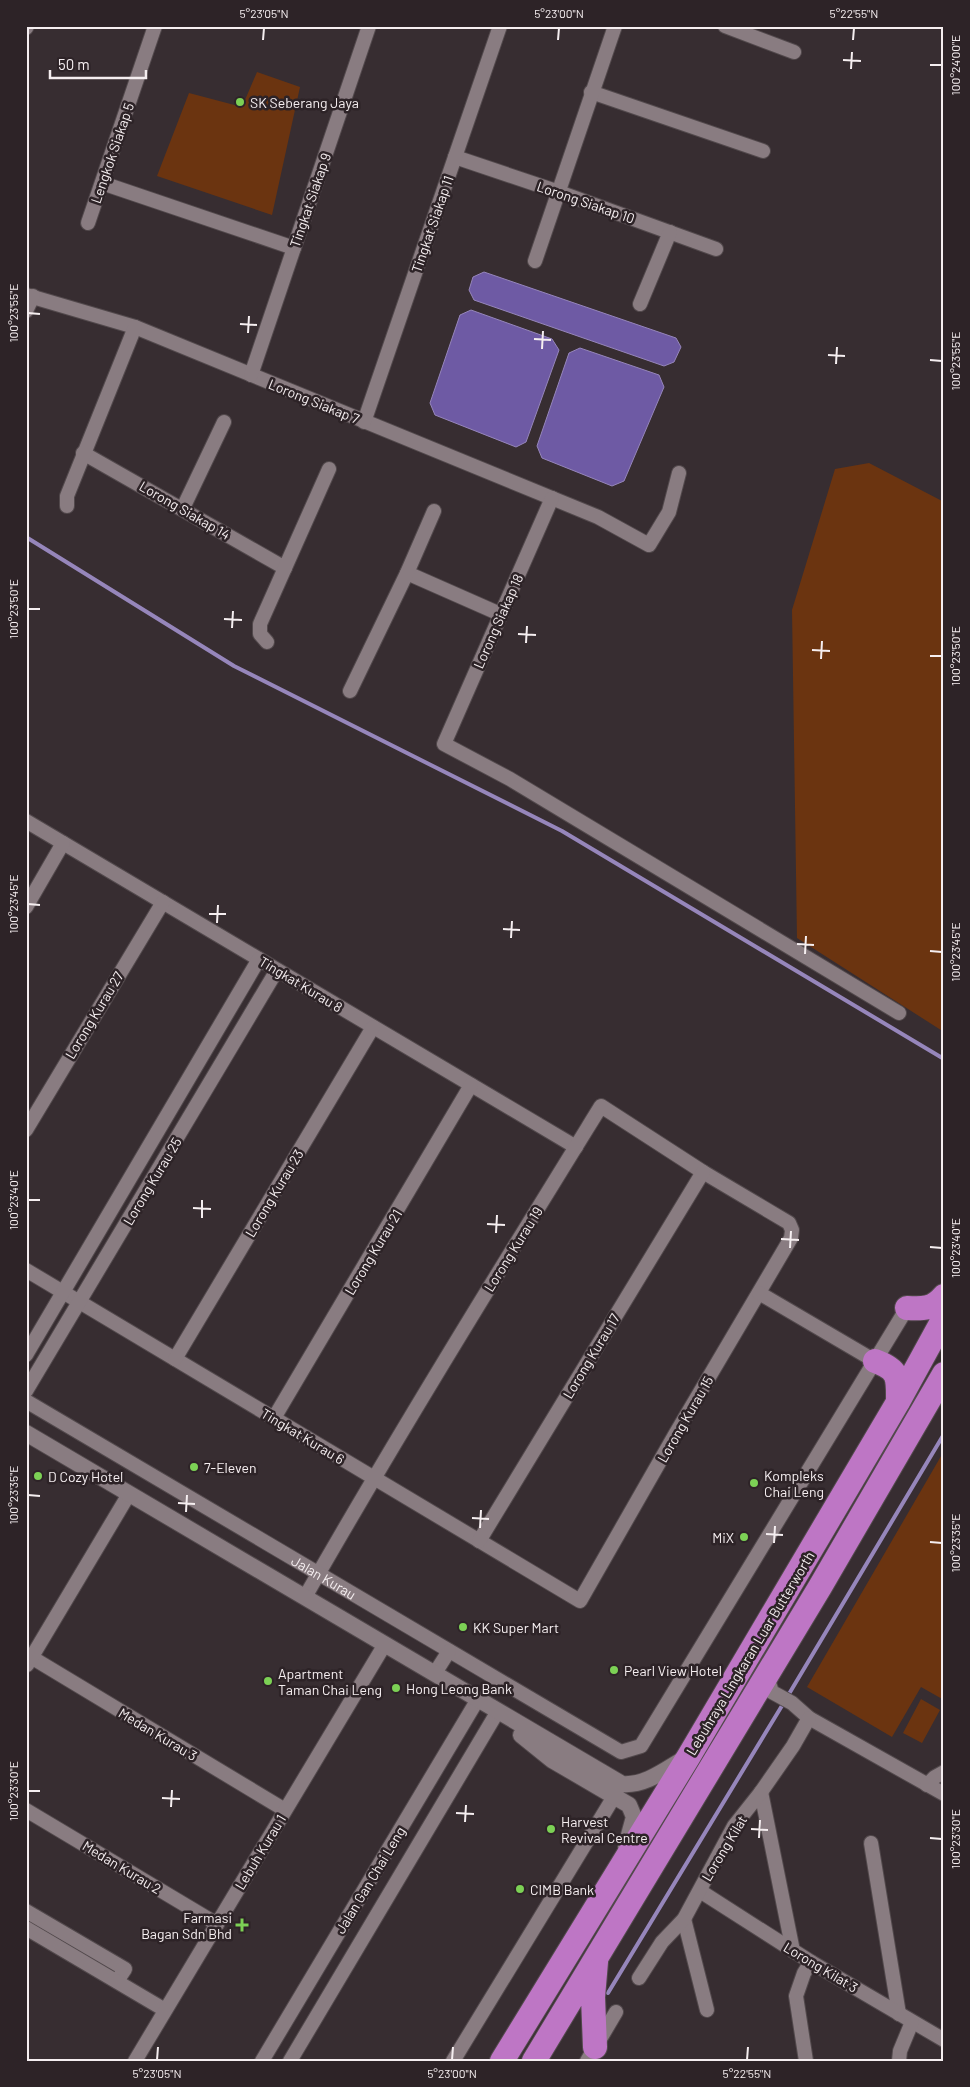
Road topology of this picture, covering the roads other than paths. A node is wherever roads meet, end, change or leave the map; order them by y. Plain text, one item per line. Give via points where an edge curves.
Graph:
1 (155, 26) edge
2 (368, 26) edge
3 (500, 26) edge
4 (615, 26) edge
5 (725, 26) edge
6 (794, 52) dead end
7 (591, 92) junction
8 (763, 151) dead end
9 (455, 158) junction
10 (102, 183) junction
11 (559, 192) junction
12 (88, 223) dead end
13 (670, 232) junction
14 (294, 248) junction
15 (716, 249) dead end
16 (534, 261) dead end
17 (30, 295) edge
18 (640, 304) dead end
19 (26, 311) edge
20 (136, 327) junction
21 (251, 375) junction
22 (224, 422) dead end
23 (364, 422) junction
24 (84, 453) junction
25 (329, 469) dead end
26 (679, 473) dead end
27 (552, 498) junction
28 (67, 506) dead end
29 (183, 508) junction
30 (434, 511) dead end
31 (285, 568) junction
32 (407, 573) junction
33 (500, 614) junction
34 (267, 642) dead end
35 (350, 692) dead end
36 (26, 821) edge
37 (64, 843) junction
38 (163, 902) junction
39 (26, 907) edge
40 (260, 959) junction
41 (277, 970) junction
42 (898, 1013) dead end
43 (373, 1027) junction
44 (471, 1085) junction
45 (26, 1130) edge
46 (576, 1147) junction
47 (703, 1172) junction
48 (791, 1238) joint
49 (26, 1270) edge
50 (63, 1292) junction
51 (758, 1293) junction
52 (944, 1296) edge
53 (80, 1302) junction
54 (907, 1308) joint
55 (944, 1318) edge
56 (26, 1355) edge
57 (176, 1359) junction
58 (875, 1361) junction
59 (944, 1374) edge
60 (26, 1391) edge
61 (26, 1402) edge
62 (898, 1402) junction
63 (936, 1403) edge
64 (274, 1418) junction
65 (26, 1434) edge
66 (374, 1478) junction
67 (129, 1494) junction
68 (479, 1541) junction
69 (319, 1573) junction
70 (305, 1597) junction
71 (580, 1601) joint
72 (385, 1644) junction
73 (448, 1651) junction
74 (29, 1661) edge
75 (435, 1674) junction
76 (773, 1692) junction
77 (478, 1699) junction
78 (498, 1712) junction
79 (809, 1718) junction
80 (512, 1721) junction
81 (689, 1756) junction
82 (944, 1772) edge
83 (928, 1785) junction
84 (761, 1792) junction
85 (944, 1794) edge
86 (615, 1795) junction
87 (26, 1810) edge
88 (285, 1810) junction
89 (871, 1842) dead end
90 (615, 1874) junction
91 (700, 1891) junction
92 (26, 1911) edge
93 (684, 1919) junction
94 (217, 1924) junction
95 (26, 1928) edge
96 (794, 1952) junction
97 (596, 1958) junction
98 (810, 1962) junction
99 (639, 1978) dead end
100 (117, 1981) junction
101 (164, 2010) junction
102 (707, 2010) dead end
103 (616, 2012) dead end
104 (899, 2014) junction
105 (912, 2022) junction
106 (944, 2040) edge
107 (591, 2054) edge
108 (135, 2061) edge
109 (262, 2061) edge
110 (290, 2061) edge
111 (453, 2061) edge
112 (502, 2061) edge
113 (534, 2061) edge
114 (806, 2061) edge
115 (899, 2061) edge

1 - 10 street, Lengkok Siakap 5
2 - 14 street, Tingkat Siakap 9
3 - 9 street, Tingkat Siakap 11
4 - 7 street
5 - 6 street
7 - 8 street
7 - 11 street
9 - 11 street, Lorong Siakap 10
9 - 23 street, Tingkat Siakap 11
10 - 12 street, Lengkok Siakap 5
10 - 14 street
11 - 13 street, Lorong Siakap 10
11 - 16 street
13 - 15 street, Lorong Siakap 10
13 - 18 street
14 - 21 street, Tingkat Siakap 9
17 - 19 street
17 - 20 street, Lorong Siakap 7
20 - 21 street, Lorong Siakap 7
20 - 24 street
21 - 23 street, Lorong Siakap 7
22 - 29 street
23 - 27 street, Lorong Siakap 7
24 - 28 street via 66,496
24 - 29 street, Lorong Siakap 14
25 - 31 street
26 - 27 street, Lorong Siakap 7 via 669,512 649,545 598,517
27 - 33 street, Lorong Siakap 18
29 - 31 street, Lorong Siakap 14
30 - 32 street
31 - 34 street via 260,624 260,634
32 - 33 street
32 - 35 street
33 - 42 street, Lorong Siakap 18 via 444,744 510,778
36 - 37 street, Tingkat Kurau 8
37 - 38 street, Tingkat Kurau 8
37 - 39 street
38 - 40 street, Tingkat Kurau 8
38 - 45 street, Lorong Kurau 27
40 - 41 street, Tingkat Kurau 8
40 - 50 street, Lorong Kurau 25
41 - 43 street, Tingkat Kurau 8
41 - 53 street, Lorong Kurau 25
43 - 44 street, Tingkat Kurau 8
43 - 57 street, Lorong Kurau 23
44 - 46 street, Tingkat Kurau 8
44 - 64 street, Lorong Kurau 21
46 - 47 street, Lorong Kurau 19 via 601,1106
46 - 66 street, Lorong Kurau 19
47 - 48 street, Lorong Kurau 19 via 789,1223
47 - 68 street, Lorong Kurau 17
48 - 51 street, Lorong Kurau 15
49 - 50 street, Tingkat Kurau 6
50 - 53 street, Tingkat Kurau 6
50 - 56 street, Lorong Kurau 25
51 - 58 street
51 - 71 street, Lorong Kurau 15
52 - 54 highway via 928,1309
53 - 57 street, Tingkat Kurau 6
53 - 60 street, Lorong Kurau 25
54 - 58 street
55 - 62 highway, Lebuhraya Lingkaran Luar Butterworth
57 - 64 street, Tingkat Kurau 6
58 - 62 highway via 889,1366 898,1378
58 - 73 street, Jalan Kurau via 641,1746 621,1752
59 - 63 highway, Lebuhraya Lingkaran Luar Butterworth
61 - 69 street, Jalan Kurau
62 - 81 highway, Lebuhraya Lingkaran Luar Butterworth
63 - 76 highway, Lebuhraya Lingkaran Luar Butterworth
64 - 66 street, Tingkat Kurau 6
65 - 67 street, Jalan Kurau
66 - 68 street, Tingkat Kurau 6
66 - 69 street, Lorong Kurau 19
67 - 70 street, Jalan Kurau
67 - 74 street
68 - 71 street, Tingkat Kurau 6
69 - 70 street, Lorong Kurau 19
69 - 73 street, Jalan Kurau
70 - 72 street, Jalan Kurau
72 - 75 street, Jalan Kurau
72 - 88 street, Lebuh Kurau 1
73 - 75 street
74 - 88 street, Medan Kurau 3
75 - 77 street, Jalan Kurau
76 - 79 street
76 - 97 highway, Lebuhraya Lingkaran Luar Butterworth
77 - 78 street, Jalan Kurau
77 - 109 street, Jalan Gan Chai Leng
78 - 80 street, Jalan Kurau
78 - 110 street, Jalan Gan Chai Leng
79 - 83 street
79 - 84 street, Lorong Kilat
80 - 81 street, Jalan Kurau via 622,1784 643,1782
80 - 86 street, Jalan Kurau via 522,1737 552,1760
81 - 90 highway, Lebuhraya Lingkaran Luar Butterworth
82 - 83 street via 935,1776
83 - 85 street
84 - 91 street, Lorong Kilat via 734,1826
84 - 96 street
86 - 90 street, Jalan Kurau via 629,1804 634,1817
86 - 111 street
87 - 94 street, Medan Kurau 2
88 - 94 street, Lebuh Kurau 1
89 - 104 street
90 - 112 highway, Lebuhraya Lingkaran Luar Butterworth
91 - 93 street, Lorong Kilat
91 - 96 street, Lorong Kilat 3
92 - 100 street via 125,1969
93 - 99 street, Lorong Kilat via 662,1942
93 - 102 street
94 - 101 street, Lebuh Kurau 1
95 - 100 street
96 - 98 street, Lorong Kilat 3
97 - 107 highway
97 - 113 highway, Lebuhraya Lingkaran Luar Butterworth
98 - 104 street, Lorong Kilat 3
98 - 114 street via 796,1996
100 - 101 street
101 - 108 street, Lebuh Kurau 1
103 - 107 street
104 - 105 street, Lorong Kilat 3
105 - 106 street, Lorong Kilat 3
105 - 115 street

